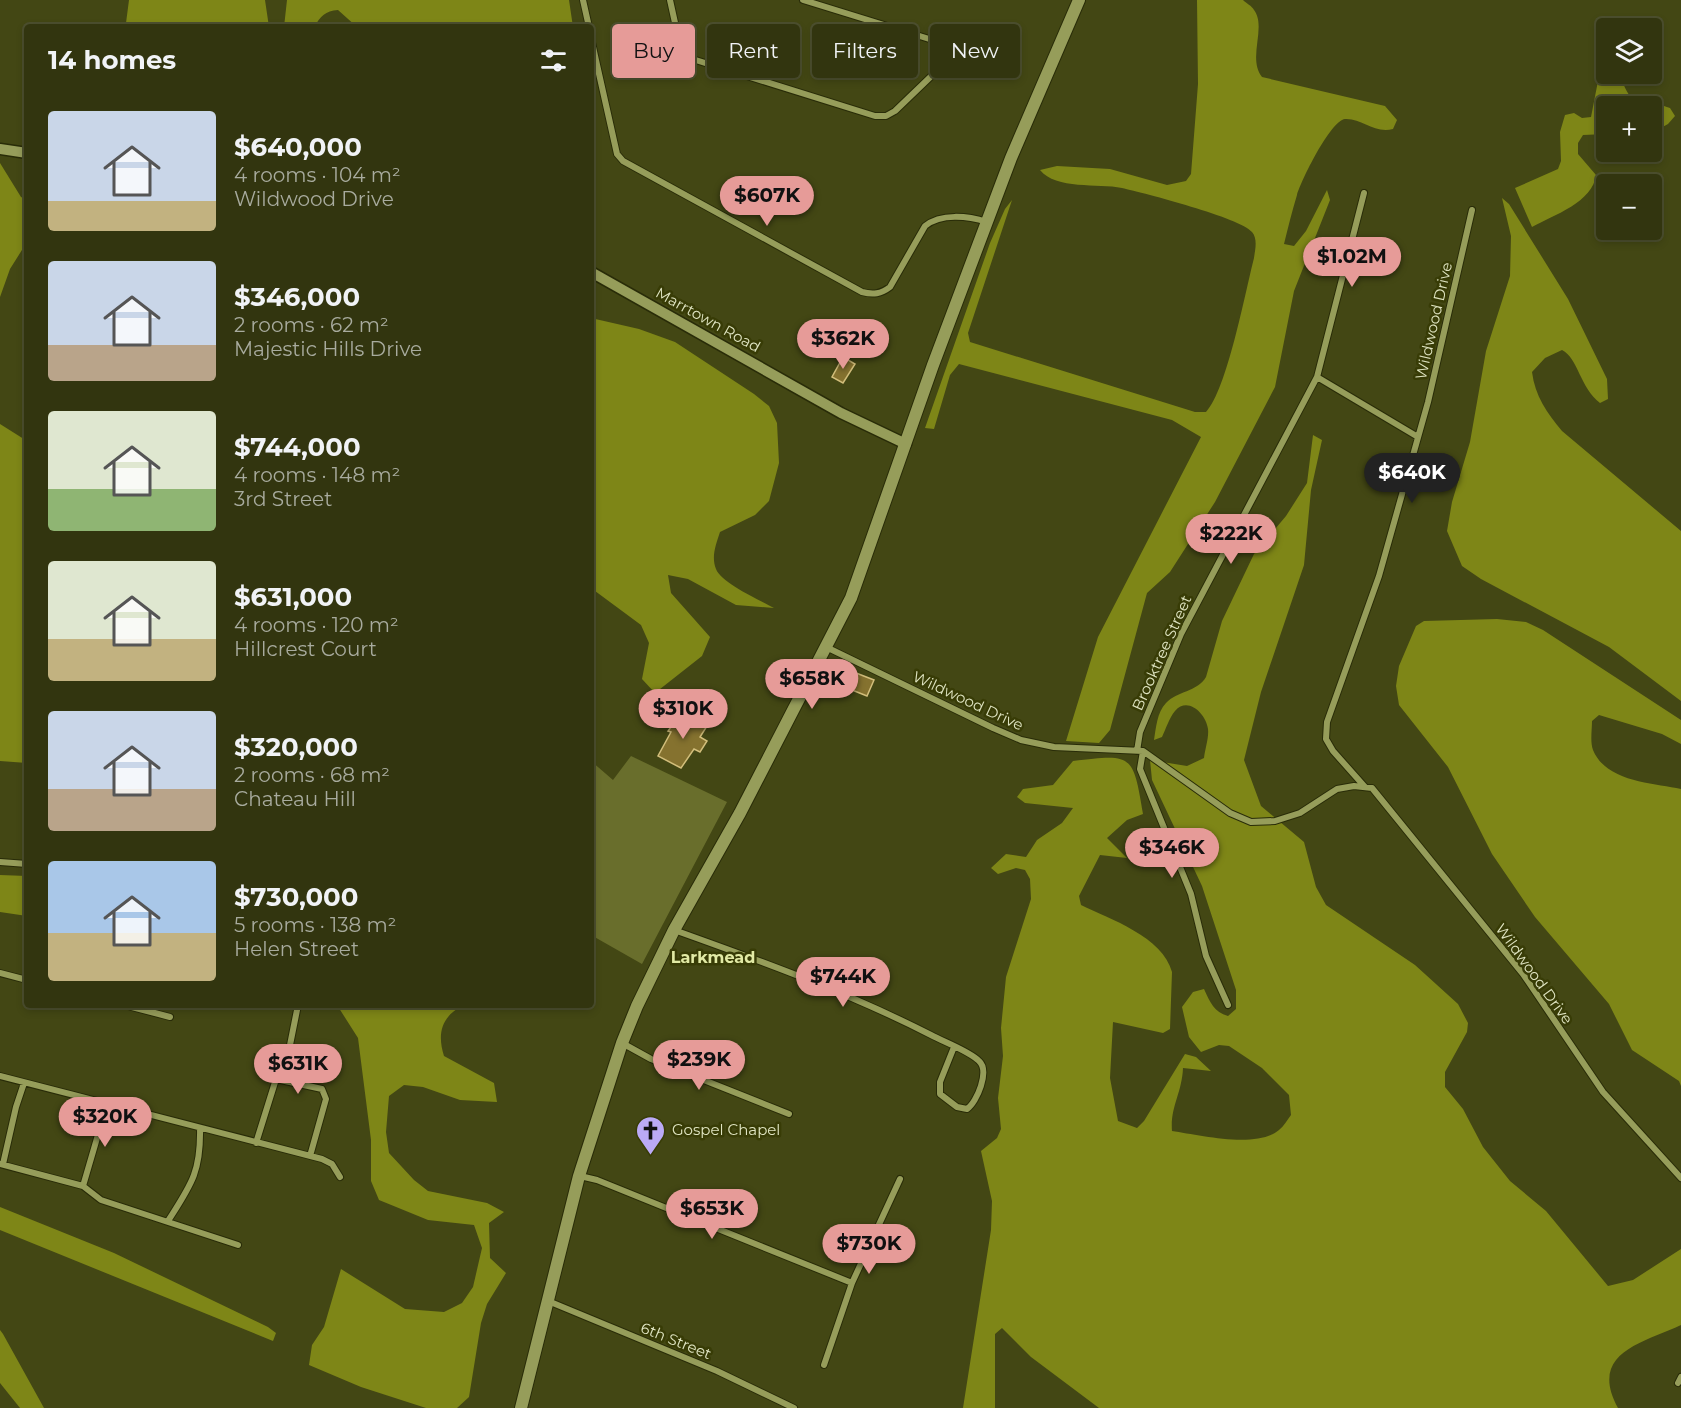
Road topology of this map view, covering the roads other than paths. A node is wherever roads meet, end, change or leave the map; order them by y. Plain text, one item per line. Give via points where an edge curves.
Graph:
1 (583, 0) edge
2 (670, 0) edge
3 (803, 0) edge
4 (1079, 0) edge
5 (588, 24) edge
6 (594, 52) edge
7 (0, 149) edge
8 (24, 153) edge
9 (1364, 193) dead end
10 (1472, 210) dead end
11 (987, 222) junction
12 (594, 274) edge
13 (1317, 377) junction
14 (1418, 437) junction
15 (906, 444) junction
16 (826, 647) junction
17 (1140, 751) junction
18 (1365, 787) junction
19 (0, 862) edge
20 (24, 864) edge
21 (674, 930) junction
22 (0, 973) edge
23 (24, 979) edge
24 (1228, 1005) dead end
25 (136, 1008) edge
26 (297, 1008) edge
27 (170, 1017) dead end
28 (622, 1043) junction
29 (954, 1047) junction
30 (0, 1076) edge
31 (284, 1080) junction
32 (24, 1083) junction
33 (106, 1104) junction
34 (789, 1114) dead end
35 (200, 1128) junction
36 (256, 1143) junction
37 (310, 1156) junction
38 (2, 1164) edge
39 (579, 1176) junction
40 (340, 1177) dead end
41 (1681, 1178) edge
42 (900, 1179) dead end
43 (83, 1186) junction
44 (168, 1221) junction
45 (238, 1245) dead end
46 (852, 1283) junction
47 (548, 1300) junction
48 (824, 1365) dead end
49 (521, 1408) edge
50 (794, 1408) edge

1 - 5 street
2 - 3 street via 686,57 875,116 896,111 947,61 945,46 939,42
4 - 11 main road
6 - 11 street via 616,154 623,161 862,292 877,293 890,287 931,221 961,217
7 - 8 street
9 - 13 street
10 - 14 street, Wildwood Drive
11 - 15 main road
12 - 15 street, Marrtown Road via 841,413
13 - 14 street
13 - 17 street, Brooktree Street via 1181,634 1140,732
14 - 18 street, Wildwood Drive via 1379,576 1327,723 1326,739 1333,751
15 - 16 main road via 851,598
16 - 17 street, Wildwood Drive via 1021,740 1054,747
16 - 21 main road
17 - 18 street via 1230,813 1251,822 1275,821 1300,813 1337,789
17 - 24 street, Brooktree Street via 1140,769 1191,894 1206,956
18 - 41 street, Wildwood Drive via 1372,788 1523,974 1603,1092
19 - 20 street
21 - 28 main road
21 - 29 street via 842,994
22 - 23 street
25 - 27 street
26 - 31 street
28 - 34 street via 651,1059
28 - 39 main road
29 - 29 street via 979,1060 983,1067 984,1075 967,1110 940,1094 940,1082
30 - 32 street
31 - 36 street via 276,1078
31 - 37 street via 325,1092
32 - 33 street
32 - 38 street
33 - 35 street
33 - 43 street
35 - 36 street
35 - 44 street via 196,1173
36 - 37 street
37 - 40 street via 332,1164
38 - 43 street
39 - 46 street
39 - 47 main road
42 - 46 street
43 - 44 street via 101,1200
44 - 45 street
46 - 48 street
47 - 49 main road
47 - 50 street, 6th Street

